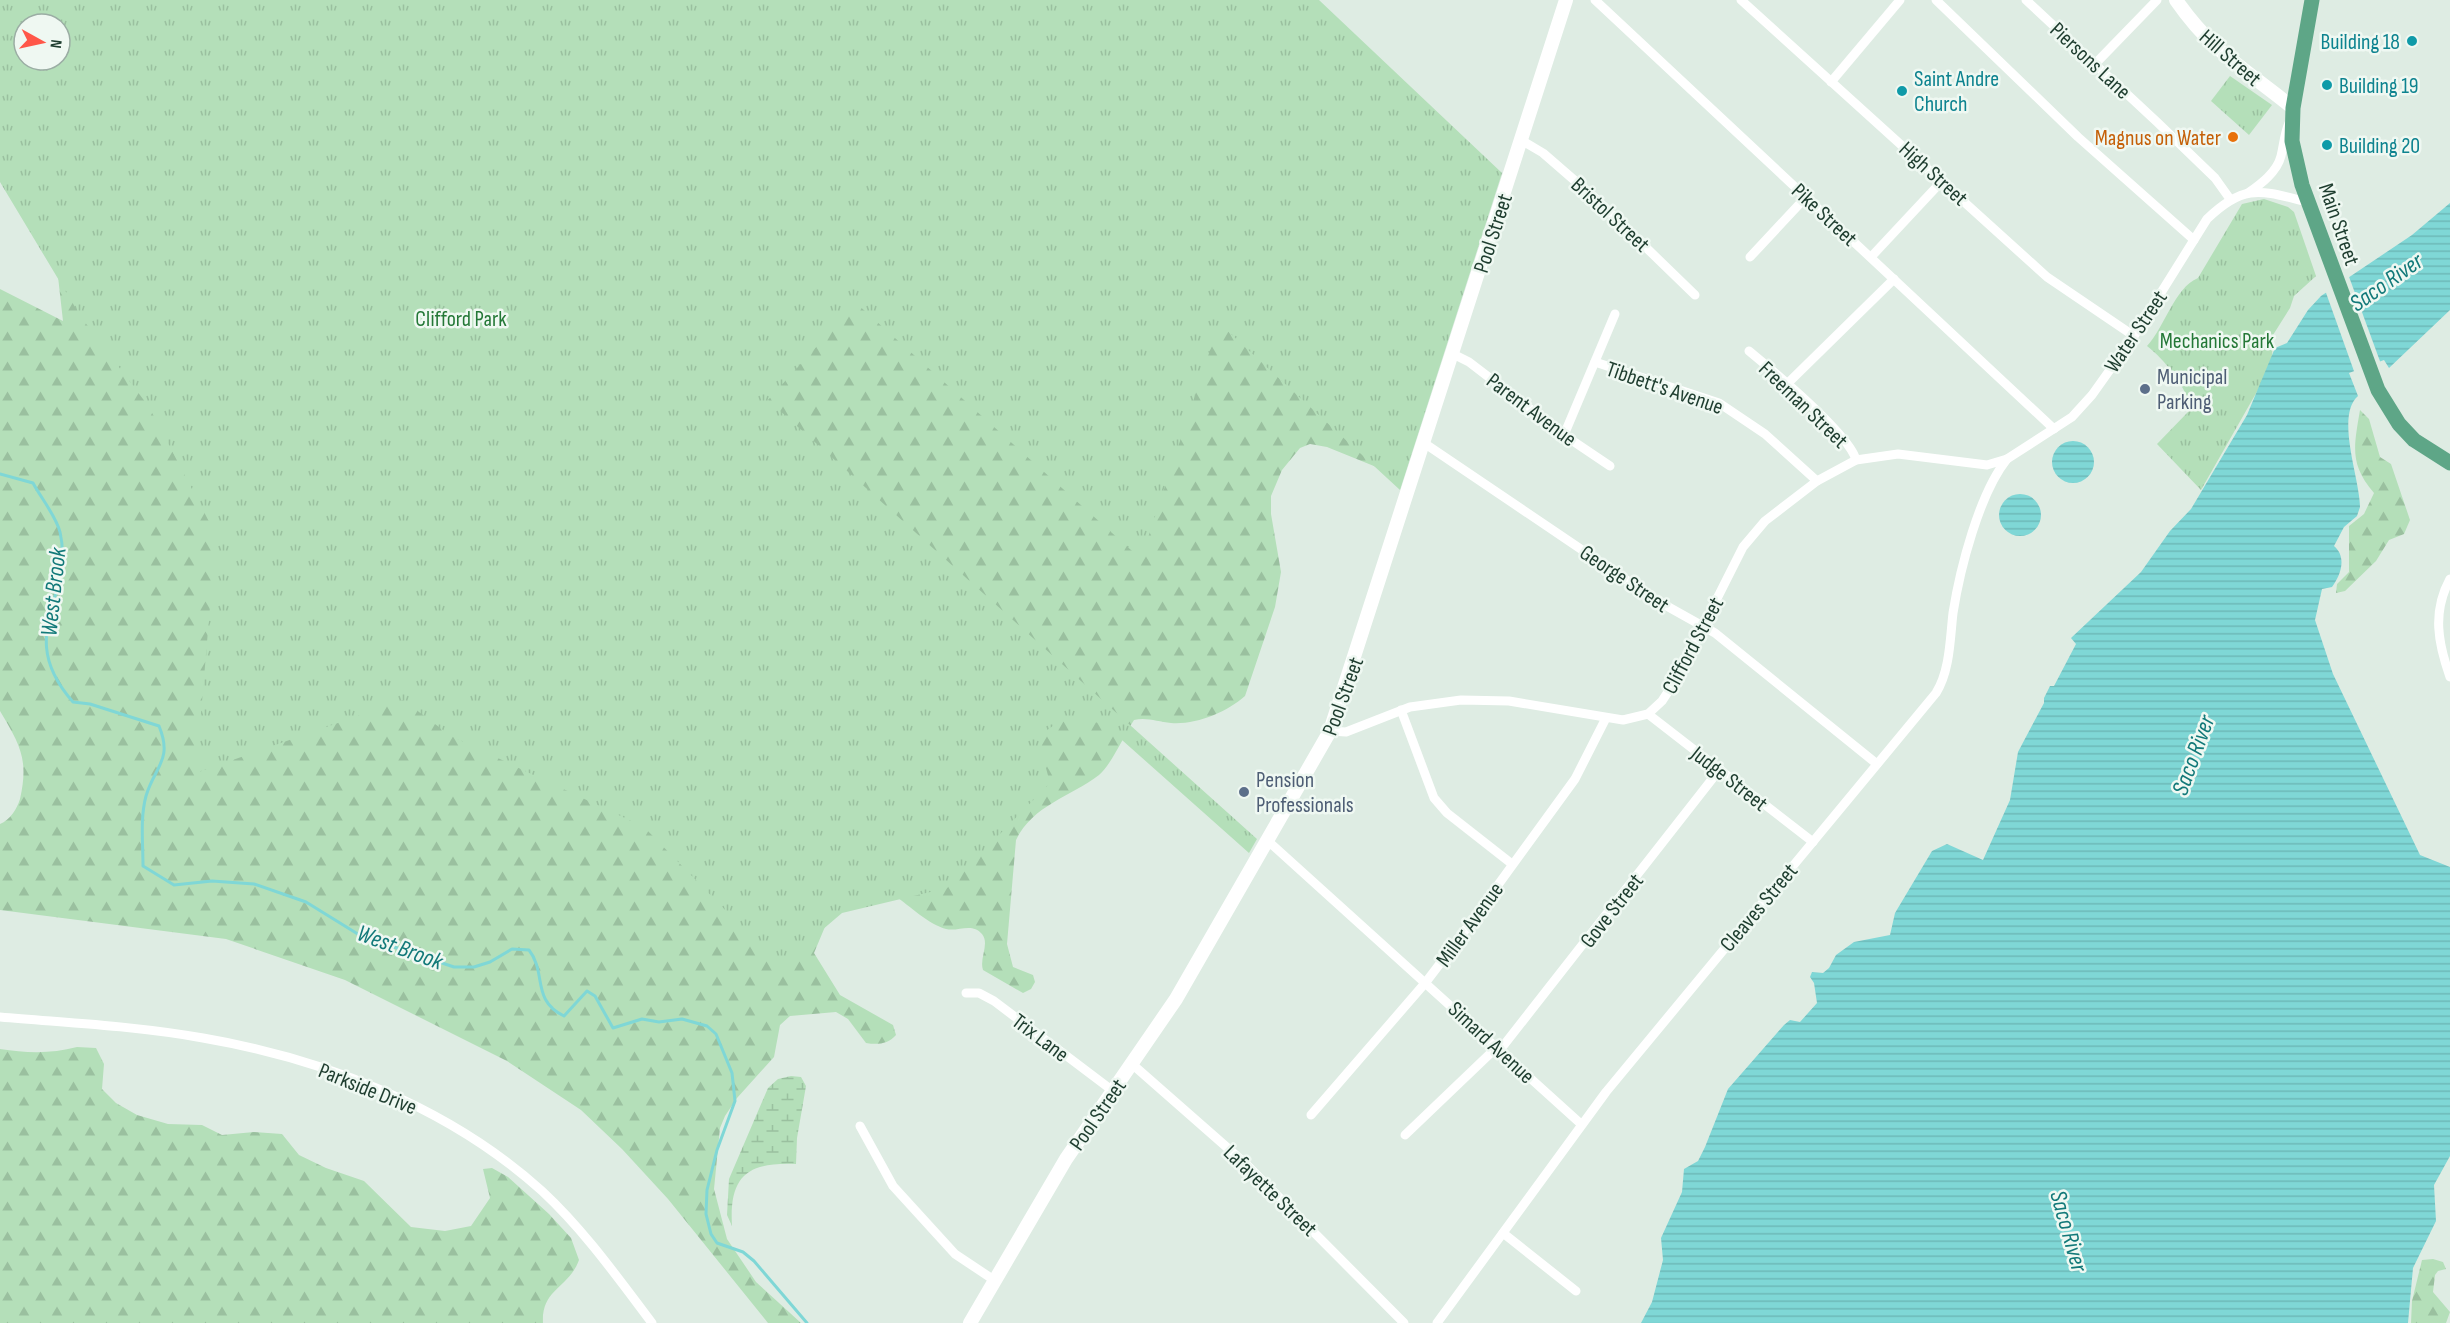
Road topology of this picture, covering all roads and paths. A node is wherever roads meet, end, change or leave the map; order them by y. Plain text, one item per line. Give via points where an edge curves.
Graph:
1 (1566, 0) edge
2 (1595, 0) edge
3 (1741, 0) edge
4 (1900, 0) edge
5 (1936, 0) edge
6 (2026, 0) edge
7 (2157, 0) edge
8 (2175, 0) edge
9 (2312, 0) edge
10 (2095, 64) junction
11 (1831, 82) junction
12 (2292, 112) junction
13 (1521, 141) junction
14 (1942, 181) junction
15 (2248, 193) junction
16 (1806, 197) junction
17 (2230, 199) junction
18 (2308, 202) junction
19 (2194, 240) junction
20 (1750, 256) dead end
21 (1871, 257) junction
22 (1894, 279) junction
23 (1695, 295) dead end
24 (1615, 314) dead end
25 (2134, 336) junction
26 (1749, 351) dead end
27 (1453, 354) junction
28 (1595, 362) junction
29 (1787, 384) junction
30 (2055, 429) junction
31 (1564, 435) junction
32 (1424, 443) junction
33 (2007, 459) junction
34 (1856, 460) junction
35 (2450, 463) edge
36 (1610, 466) dead end
37 (1816, 481) junction
38 (2450, 579) edge
39 (1704, 627) junction
40 (2450, 677) edge
41 (1401, 710) junction
42 (1648, 714) junction
43 (1606, 718) junction
44 (1330, 731) junction
45 (1877, 764) junction
46 (1720, 769) junction
47 (1268, 841) junction
48 (1813, 842) junction
49 (1512, 864) junction
50 (1426, 982) junction
51 (966, 993) dead end
52 (0, 1017) edge
53 (1498, 1049) junction
54 (1132, 1064) junction
55 (1113, 1091) junction
56 (1311, 1115) dead end
57 (1581, 1124) junction
58 (860, 1126) dead end
59 (1405, 1135) dead end
60 (1503, 1233) junction
61 (994, 1280) junction
62 (1576, 1291) dead end
63 (652, 1323) edge
64 (970, 1323) edge
65 (1404, 1323) edge
66 (1437, 1323) edge

1 - 13 main road, Pool Street
2 - 16 street, Pike Street
3 - 11 street, High Street
4 - 11 street
5 - 19 street via 2078,137
6 - 10 street, Piersons Lane
7 - 10 street
8 - 12 main road, Hill Street via 2222,55
9 - 12 main road, Main Street
10 - 17 street, Piersons Lane via 2215,178
11 - 14 street, High Street
12 - 15 street via 2282,138 2281,158 2271,174
12 - 18 main road, Main Street via 2294,153
13 - 23 street, Bristol Street via 1543,153 1588,192
13 - 27 main road, Pool Street
14 - 21 street
14 - 25 street, High Street via 2047,278
15 - 17 street, Water Street
15 - 18 street
16 - 20 street
16 - 21 street, Pike Street
17 - 19 street, Water Street via 2207,219
18 - 35 main road, Main Street via 2378,390 2414,440
19 - 25 street, Water Street
21 - 22 street, Pike Street
22 - 29 street
22 - 30 street, Pike Street
24 - 28 street
25 - 30 street, Water Street via 2087,401
26 - 29 street, Freeman Street
27 - 31 street, Parent Avenue
27 - 32 main road, Pool Street
28 - 31 street
28 - 37 street, Tibbett's Avenue via 1719,403 1765,434
29 - 34 street, Freeman Street via 1846,443
30 - 33 street, Water Street
31 - 36 street, Parent Avenue
32 - 39 street, George Street via 1656,600
32 - 44 main road, Pool Street
33 - 34 street, Clifford Street via 1982,466 1898,454
33 - 45 street, Cleaves Street via 1970,541 1941,685
34 - 37 street, Clifford Street
37 - 39 street, Clifford Street via 1748,540
38 - 40 street via 2439,608 2438,630
39 - 42 street, Clifford Street via 1662,700
39 - 45 street, George Street
41 - 43 street, Clifford Street via 1440,702 1493,700
41 - 44 street, Clifford Street via 1346,732
41 - 49 street via 1434,798 1447,813
42 - 43 street, Clifford Street via 1633,719
42 - 46 street, Judge Street
43 - 49 street, Miller Avenue via 1578,773
44 - 47 main road, Pool Street
45 - 48 street, Cleaves Street
46 - 48 street, Judge Street
46 - 53 street, Gove Street
47 - 50 street, Simard Avenue
47 - 54 main road, Pool Street via 1176,999
48 - 57 street, Cleaves Street
49 - 50 street, Miller Avenue
50 - 53 street, Simard Avenue
50 - 56 street, Miller Avenue
51 - 55 street, Trix Lane via 979,993 994,1001
52 - 63 street, Parkside Drive via 156,1031 250,1047 337,1074 418,1107 477,1140 543,1192 586,1238
53 - 57 street, Simard Avenue
53 - 59 street, Gove Street
54 - 55 main road, Pool Street
54 - 65 street, Lafayette Street via 1247,1165
55 - 61 main road, Pool Street via 1066,1159
57 - 60 street, Cleaves Street
58 - 61 street via 893,1186 955,1254
60 - 62 street
60 - 66 street, Cleaves Street
61 - 64 main road, Pool Street

